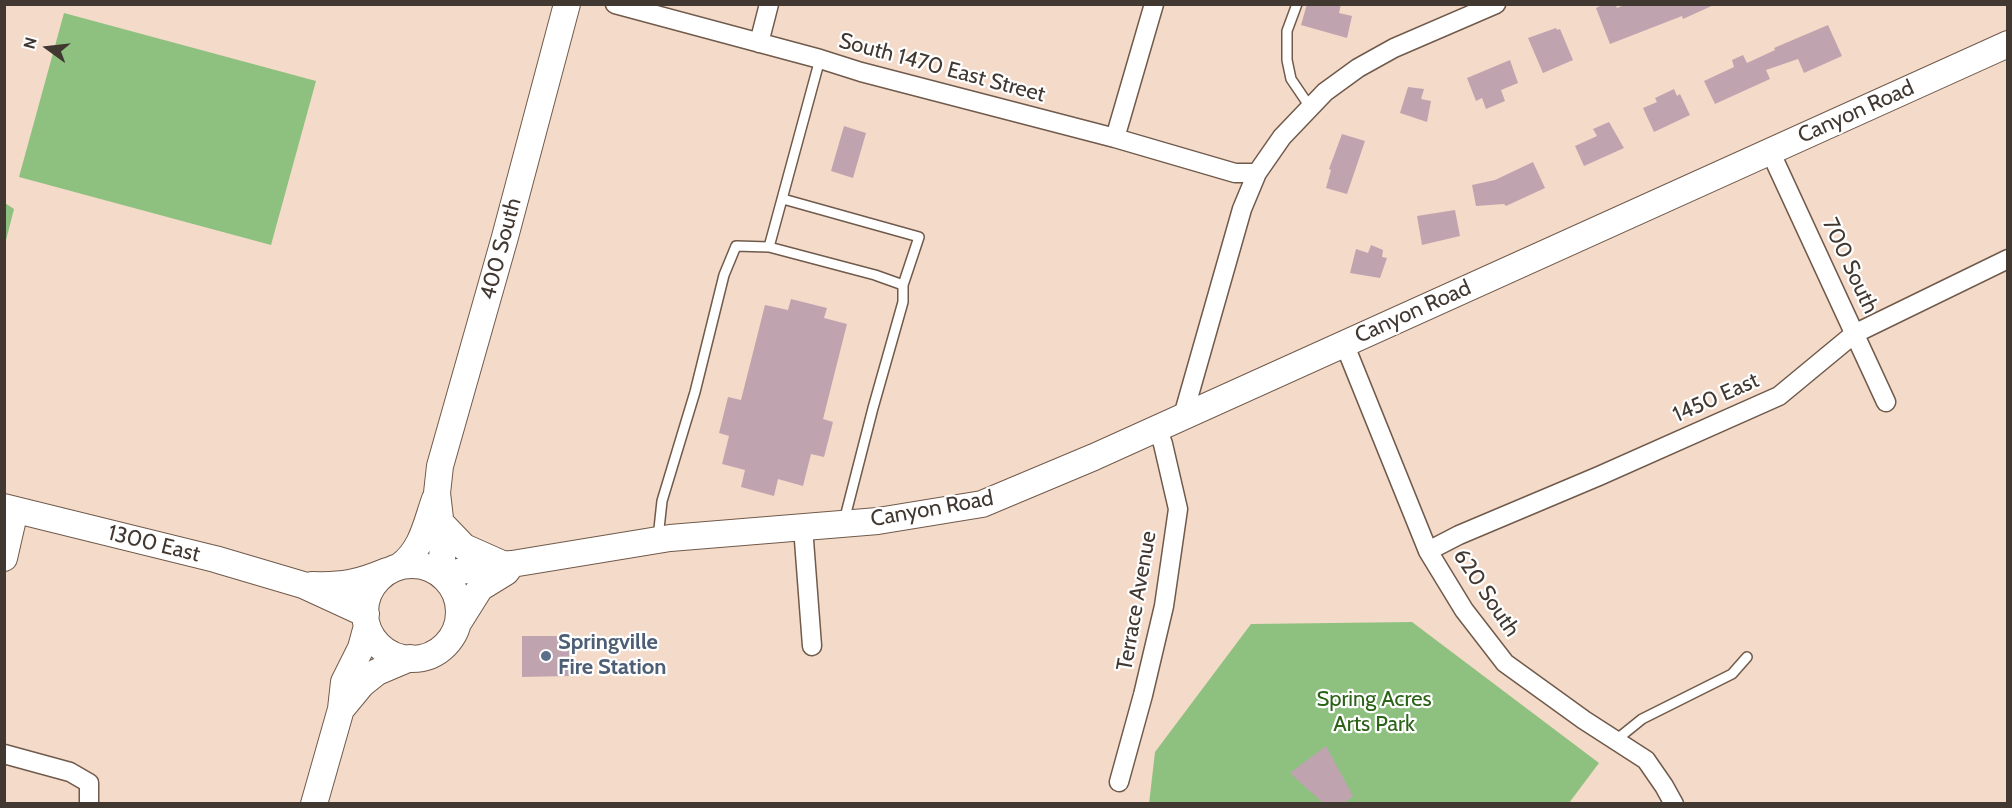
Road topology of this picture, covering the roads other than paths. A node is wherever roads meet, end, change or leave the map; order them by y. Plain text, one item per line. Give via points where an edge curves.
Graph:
1 (567, 4) edge
2 (615, 4) edge
3 (769, 4) edge
4 (1154, 4) edge
5 (1297, 4) edge
6 (1496, 4) edge
7 (759, 43) junction
8 (2007, 44) edge
9 (820, 59) junction
10 (1310, 107) junction
11 (1115, 138) junction
12 (1770, 151) junction
13 (1257, 173) junction
14 (783, 199) junction
15 (769, 247) junction
16 (2007, 259) edge
17 (903, 285) junction
18 (1854, 334) junction
19 (1344, 343) junction
20 (1886, 402) dead end
21 (1183, 416) junction
22 (1157, 428) junction
23 (437, 494) junction
24 (10, 508) edge
25 (440, 522) junction
26 (844, 524) junction
27 (802, 527) junction
28 (658, 541) junction
29 (1428, 551) junction
30 (4, 558) edge
31 (506, 564) junction
32 (396, 568) junction
33 (442, 576) junction
34 (303, 585) junction
35 (366, 620) junction
36 (458, 623) junction
37 (812, 646) dead end
38 (1747, 657) dead end
39 (410, 658) junction
40 (341, 709) junction
41 (1616, 740) junction
42 (4, 754) edge
43 (1119, 782) dead end
44 (89, 804) edge
45 (314, 804) edge
46 (1674, 804) edge

1 - 23 main road, 400 South via 440,466
2 - 7 street, South 1470 East Street
3 - 7 street
4 - 11 street
5 - 10 lane via 1287,31 1287,60 1291,79
6 - 10 street via 1376,57
7 - 9 street, South 1470 East Street
8 - 12 main road, Canyon Road
9 - 11 street, South 1470 East Street
9 - 14 lane
10 - 13 street via 1282,137
11 - 13 street, South 1470 East Street via 1235,173
12 - 18 street, 700 South
12 - 19 main road, Canyon Road
13 - 21 street via 1242,209
14 - 15 lane
14 - 17 lane via 919,237
15 - 17 lane
15 - 28 lane via 736,246 724,275 662,501
16 - 18 street, 1450 East
17 - 26 lane via 903,302
18 - 20 street, 700 South
18 - 29 street, 1450 East via 1779,396
19 - 21 main road, Canyon Road
19 - 29 street, 620 South
21 - 22 main road, Canyon Road
22 - 26 main road, Canyon Road via 982,504
22 - 43 street, Terrace Avenue via 1178,509 1164,606
23 - 25 main road, 400 South
23 - 32 main road, 400 South via 419,546 411,558
24 - 30 main road
24 - 34 main road, 1300 East
25 - 31 main road via 464,547
25 - 33 main road, 400 South
26 - 27 main road, Canyon Road
27 - 28 main road, Canyon Road
27 - 37 street
28 - 31 main road, Canyon Road
29 - 41 street, 620 South via 1464,610 1505,663
31 - 33 main road, Canyon Road
31 - 36 main road, Canyon Road via 506,572 480,588
32 - 33 main road via 414,565
32 - 34 main road, 1300 East via 358,583
32 - 35 main road via 373,586 366,604
33 - 36 main road via 457,597
34 - 35 main road, 1300 East
35 - 39 main road via 383,648
35 - 40 main road via 361,648 344,682
36 - 39 main road via 440,649
38 - 41 lane via 1732,674 1642,719
39 - 40 main road via 377,672
40 - 45 main road
41 - 46 street, 620 South via 1646,760
42 - 44 street via 70,772 89,783

